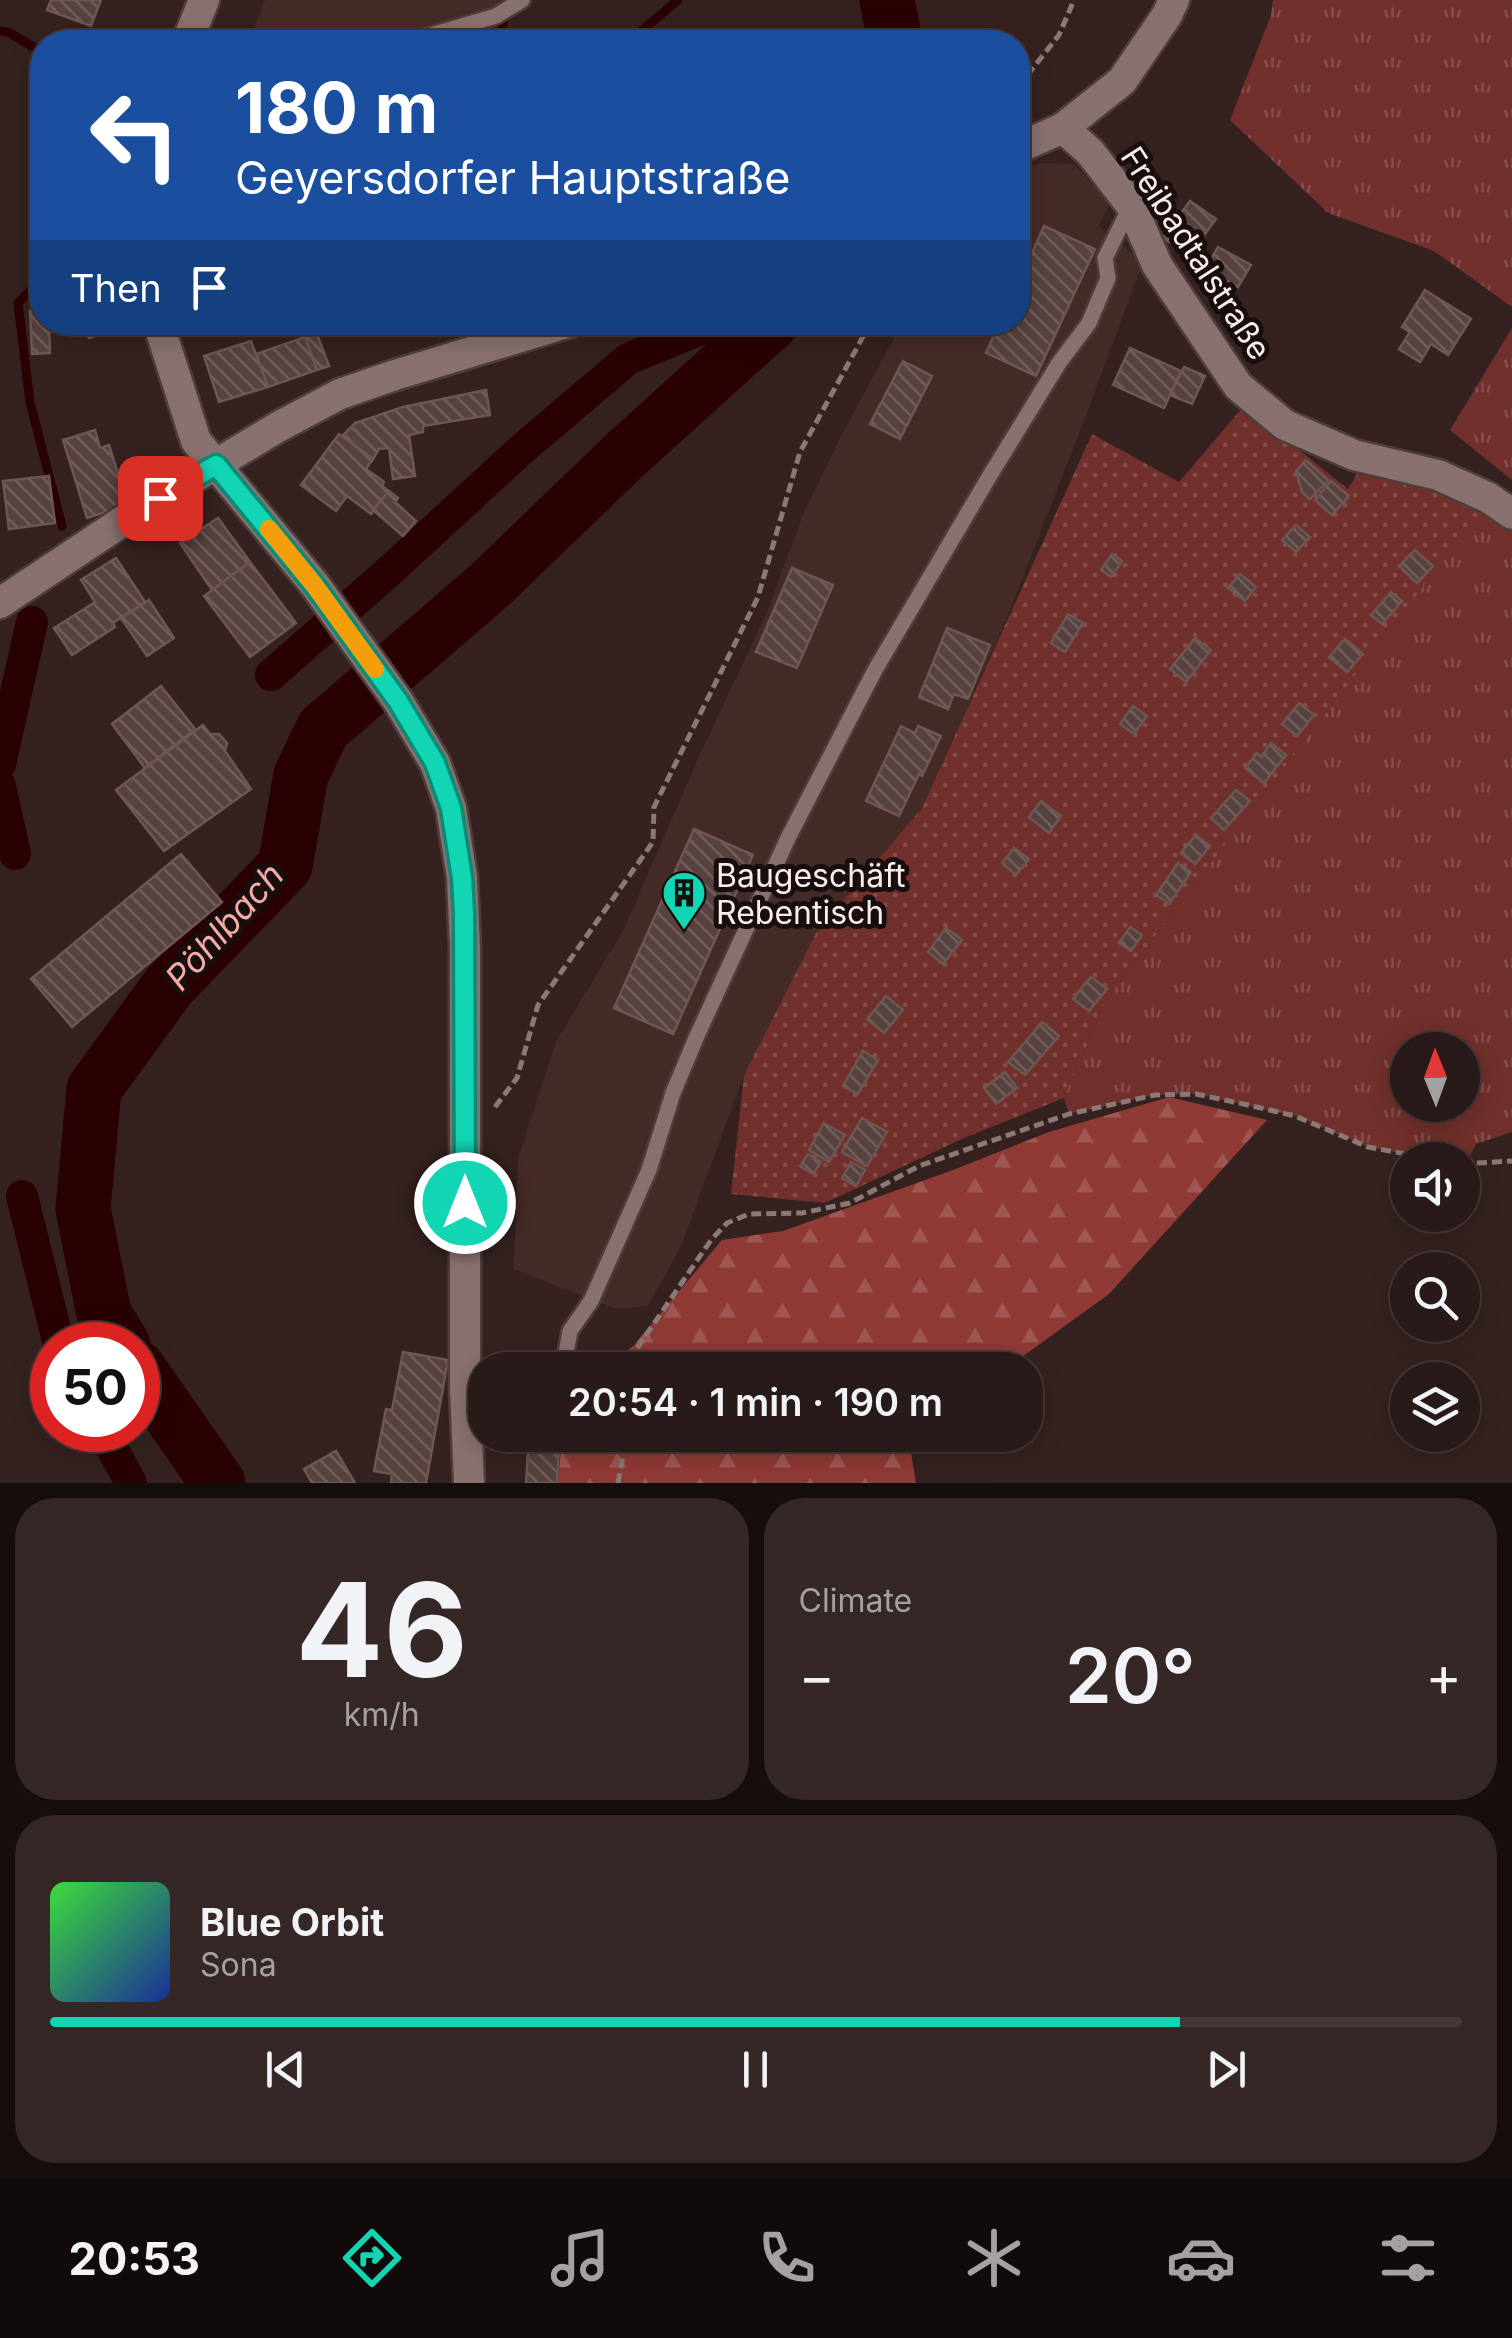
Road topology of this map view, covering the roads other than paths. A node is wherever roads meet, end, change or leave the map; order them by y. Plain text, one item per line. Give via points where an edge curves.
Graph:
1 (204, 0) edge
2 (522, 0) edge
3 (1174, 0) edge
4 (192, 30) edge
5 (448, 30) edge
6 (1062, 128) junction
7 (1030, 143) edge
8 (1139, 194) junction
9 (162, 335) edge
10 (527, 335) edge
11 (216, 465) junction
12 (1512, 514) edge
13 (0, 603) edge
14 (474, 1352) edge
15 (566, 1352) edge
16 (472, 1452) edge
17 (470, 1483) edge

1 - 4 main road
2 - 5 lane via 496,16
3 - 6 main road via 1122,81
6 - 7 main road
6 - 8 main road, Freibadtalstraße
8 - 12 main road, Freibadtalstraße via 1157,265 1238,386 1285,425 1354,455 1438,475
8 - 15 lane via 1105,258 1108,278 1089,323 875,670 788,838 696,1038 649,1170 592,1300 570,1331
9 - 11 main road via 196,441
10 - 11 main road via 340,394
11 - 13 main road
11 - 14 main road via 398,701 435,763 451,808 462,878
16 - 17 main road

